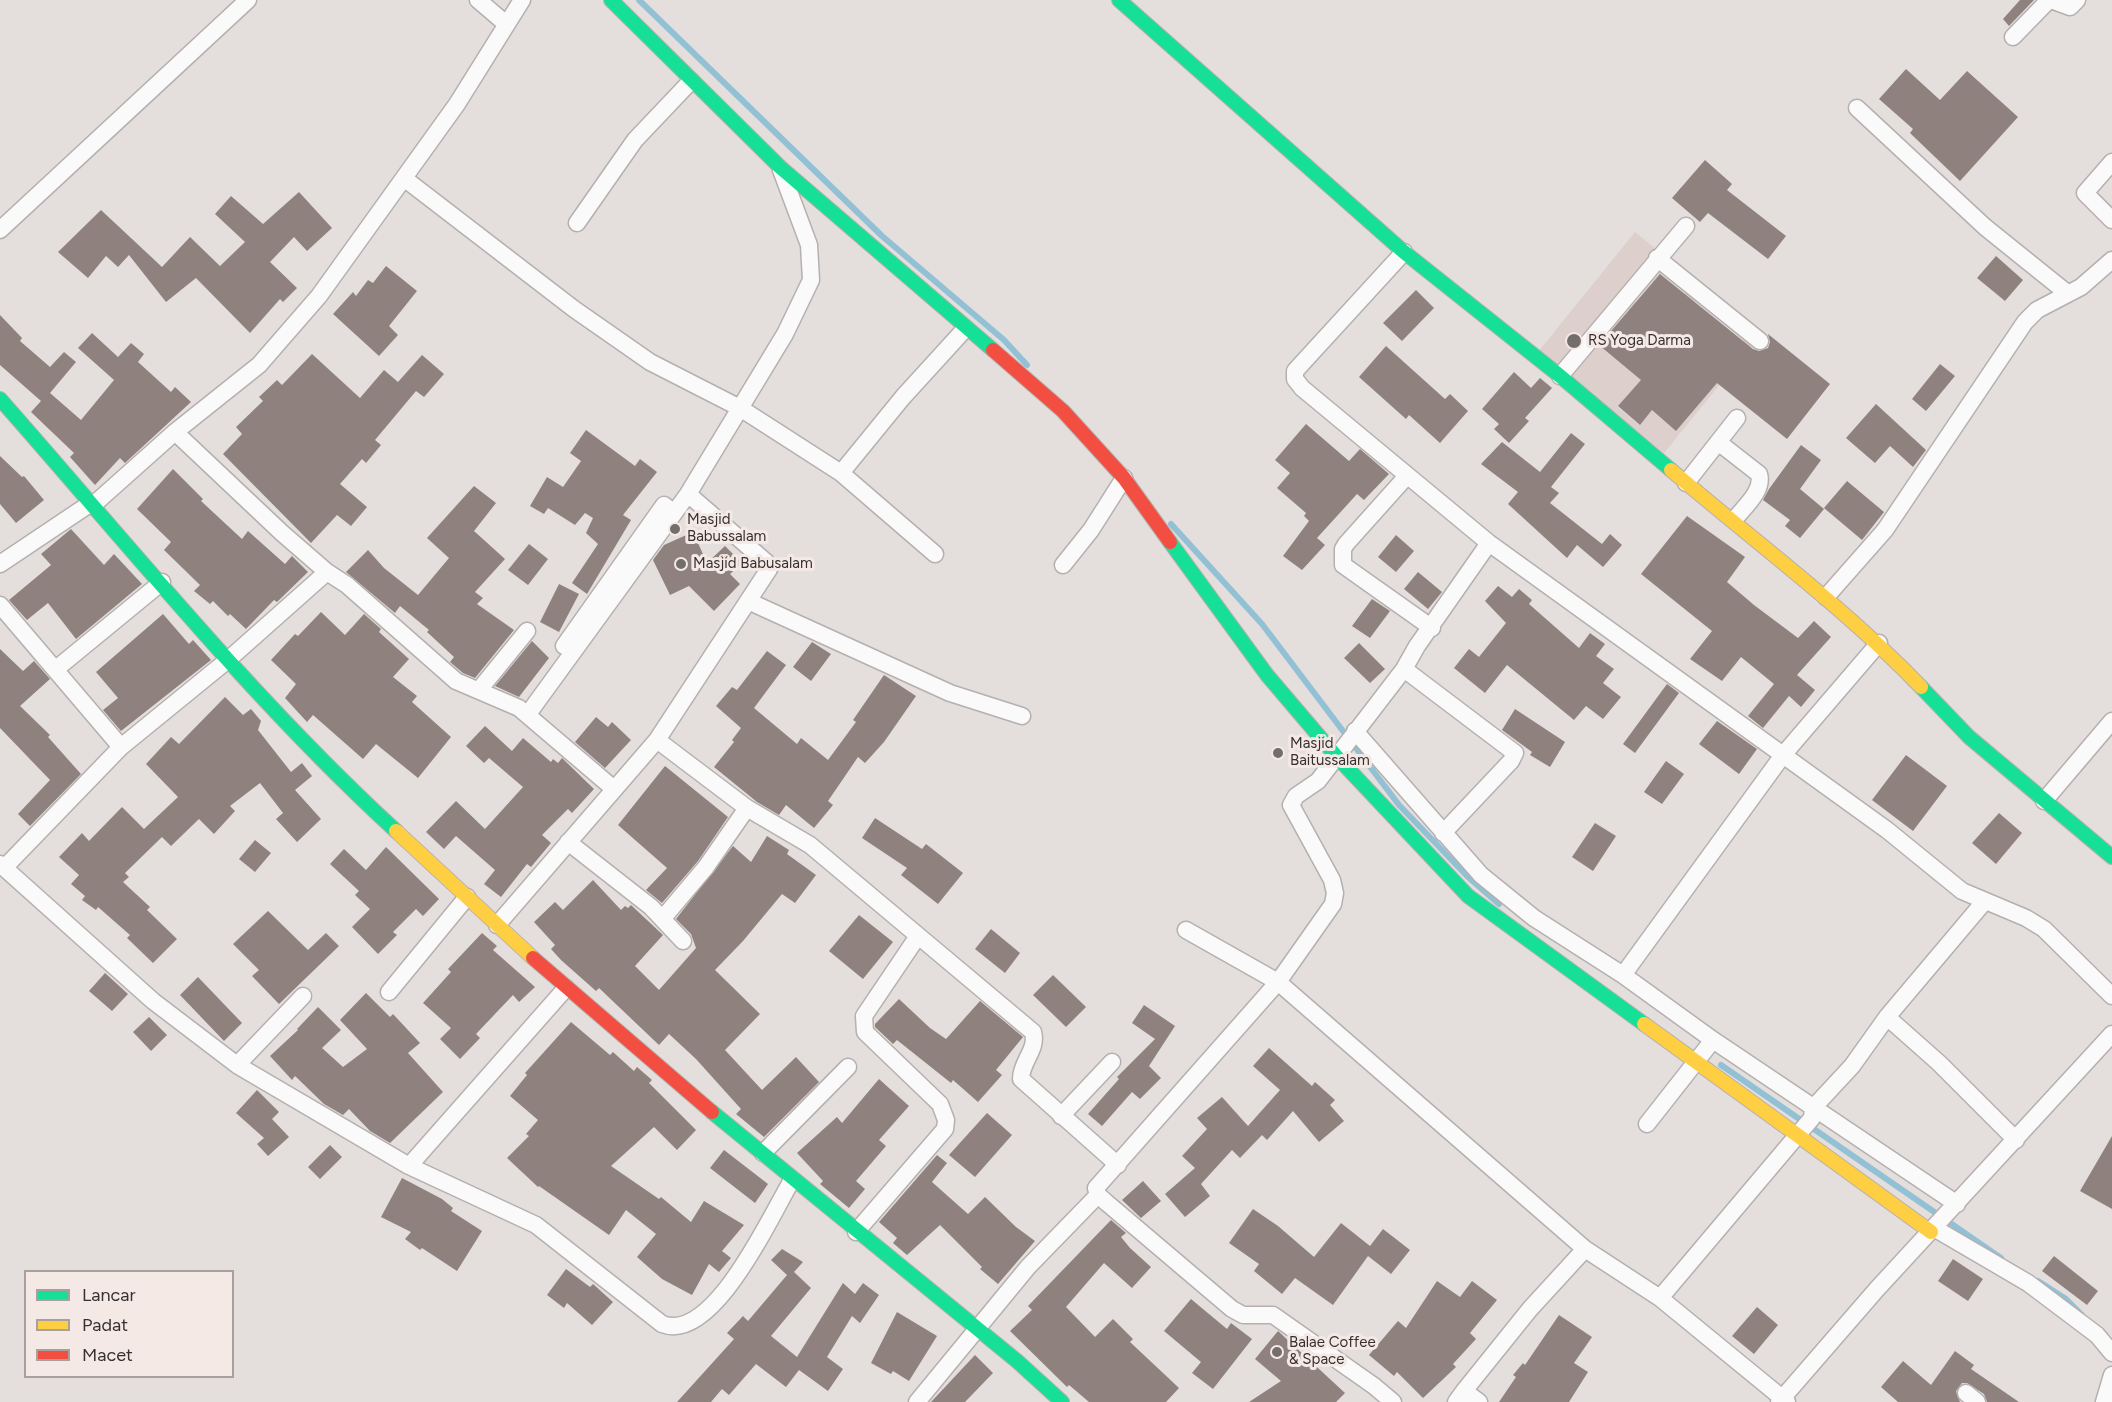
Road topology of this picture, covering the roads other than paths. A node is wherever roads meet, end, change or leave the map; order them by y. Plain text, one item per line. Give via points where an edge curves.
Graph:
1 (248, 0) edge
2 (478, 0) edge
3 (522, 0) edge
4 (611, 0) edge
5 (1119, 0) edge
6 (2050, 0) edge
7 (2077, 0) edge
8 (505, 23) junction
9 (2013, 37) dead end
10 (691, 81) junction
11 (1857, 108) dead end
12 (2112, 162) edge
13 (780, 167) junction
14 (405, 179) junction
15 (2112, 220) edge
16 (577, 223) dead end
17 (1686, 226) dead end
18 (0, 231) edge
19 (1404, 252) junction
20 (1657, 258) junction
21 (2112, 260) edge
22 (2067, 293) junction
23 (965, 328) junction
24 (1760, 341) dead end
25 (1560, 376) junction
26 (0, 399) edge
27 (740, 408) junction
28 (1737, 418) dead end
29 (175, 432) junction
30 (1718, 442) junction
31 (840, 473) junction
32 (1406, 477) junction
33 (1124, 478) junction
34 (1686, 483) junction
35 (688, 494) junction
36 (92, 505) junction
37 (1734, 520) junction
38 (1490, 543) junction
39 (935, 554) dead end
40 (0, 564) edge
41 (1063, 565) dead end
42 (327, 572) junction
43 (162, 582) junction
44 (1826, 597) junction
45 (748, 601) junction
46 (0, 604) edge
47 (1432, 628) junction
48 (527, 631) dead end
49 (1879, 643) junction
50 (229, 659) junction
51 (56, 669) junction
52 (1404, 669) junction
53 (479, 690) junction
54 (524, 711) junction
55 (1022, 716) dead end
56 (2112, 721) edge
57 (657, 740) junction
58 (1346, 743) junction
59 (121, 747) junction
60 (1783, 755) junction
61 (614, 789) junction
62 (2044, 801) junction
63 (747, 808) junction
64 (1443, 833) junction
65 (568, 842) junction
66 (2112, 857) edge
67 (2, 866) edge
68 (467, 897) junction
69 (1983, 902) junction
70 (663, 918) junction
71 (497, 926) junction
72 (1186, 930) dead end
73 (918, 936) junction
74 (683, 941) dead end
75 (1623, 975) junction
76 (1278, 982) junction
77 (566, 988) junction
78 (388, 993) dead end
79 (303, 996) dead end
80 (2112, 996) edge
81 (1887, 1017) junction
82 (2112, 1034) edge
83 (1705, 1050) junction
84 (1112, 1062) dead end
85 (237, 1065) junction
86 (848, 1067) dead end
87 (1061, 1116) junction
88 (1805, 1122) junction
89 (1647, 1124) dead end
90 (2016, 1140) junction
91 (763, 1154) junction
92 (1118, 1165) junction
93 (409, 1166) junction
94 (792, 1180) junction
95 (1098, 1194) junction
96 (1942, 1221) junction
97 (856, 1232) junction
98 (1585, 1249) junction
99 (1660, 1298) junction
100 (975, 1329) junction
101 (2112, 1353) edge
102 (2112, 1375) edge
103 (1460, 1396) edge
104 (1783, 1401) edge
105 (917, 1402) edge
106 (1062, 1402) edge
107 (1393, 1402) edge
108 (1479, 1402) edge
109 (2104, 1402) edge

1 - 18 street
2 - 8 street
3 - 8 street
4 - 10 street
5 - 19 street
6 - 7 street via 2070,7
6 - 9 street
8 - 14 street via 457,104
10 - 13 street
10 - 16 street via 635,140
11 - 22 street via 1985,227
12 - 15 street via 2085,193
13 - 23 street
13 - 27 street via 809,245 811,280 785,334
14 - 27 street via 574,309 650,362
14 - 29 street via 318,296 259,365
17 - 20 street
19 - 25 street
19 - 32 street via 1296,371 1295,379
20 - 24 street
20 - 25 street
21 - 22 street via 2081,287
22 - 44 street via 2037,310 2011,339 1885,530
23 - 31 street
23 - 33 street via 1063,411
25 - 34 street
26 - 36 street
27 - 31 street
27 - 35 street
28 - 30 street
29 - 36 street
29 - 42 street
30 - 34 street
30 - 37 street via 1759,474 1761,481
31 - 39 street
32 - 38 street
32 - 47 street via 1346,544 1343,565
33 - 41 street
33 - 58 street via 1267,675 1299,710
34 - 37 street
35 - 45 street via 769,566
35 - 54 street via 674,513 664,505 608,594
36 - 40 street
36 - 43 street
37 - 44 street
38 - 47 street
38 - 60 street
42 - 50 street
42 - 53 street via 456,681
43 - 50 street
43 - 51 street
44 - 49 street
45 - 55 street via 950,693
45 - 57 street
46 - 51 street
47 - 52 street
48 - 53 street
49 - 60 street
49 - 62 street via 1969,737
50 - 59 street
50 - 68 street via 352,791
51 - 59 street
52 - 58 street
52 - 64 street via 1515,753
53 - 54 street
54 - 61 street
56 - 62 street
57 - 61 street
57 - 63 street
58 - 64 street
58 - 76 street via 1317,782 1296,796 1291,805 1332,880 1335,893 1333,904
58 - 83 street via 1468,896
59 - 67 street
60 - 69 street via 1887,830 1962,891
60 - 75 street
61 - 65 street
62 - 66 street
63 - 70 street via 706,867
63 - 73 street via 810,845
64 - 75 street via 1481,875 1526,912
65 - 70 street
65 - 71 street
67 - 85 street via 153,1001
68 - 71 street
68 - 78 street
69 - 80 street via 2044,929
69 - 81 street
70 - 74 street
71 - 77 street
72 - 76 street
73 - 87 street via 1033,1032 1034,1046 1021,1079
73 - 97 street via 863,1023 865,1032 940,1104 945,1129
75 - 83 street
76 - 92 street
76 - 98 street
77 - 91 street
77 - 93 street
79 - 85 street
81 - 88 street
81 - 90 street
82 - 90 street
83 - 88 street
83 - 88 street
83 - 89 street
84 - 87 street
85 - 93 street
86 - 91 street
87 - 92 street
88 - 96 street
88 - 96 street
88 - 99 street
90 - 96 street
91 - 94 street
92 - 95 street via 1099,1182
93 - 94 street via 536,1225 662,1324 674,1328 689,1324 720,1300
94 - 97 street
95 - 100 street
95 - 107 street via 1232,1309 1243,1315 1273,1315
96 - 101 street via 2097,1335
96 - 104 street via 1877,1289
97 - 100 street
98 - 99 street
98 - 103 street via 1530,1309
99 - 104 street
100 - 105 street
100 - 106 street
102 - 109 street
103 - 108 street

